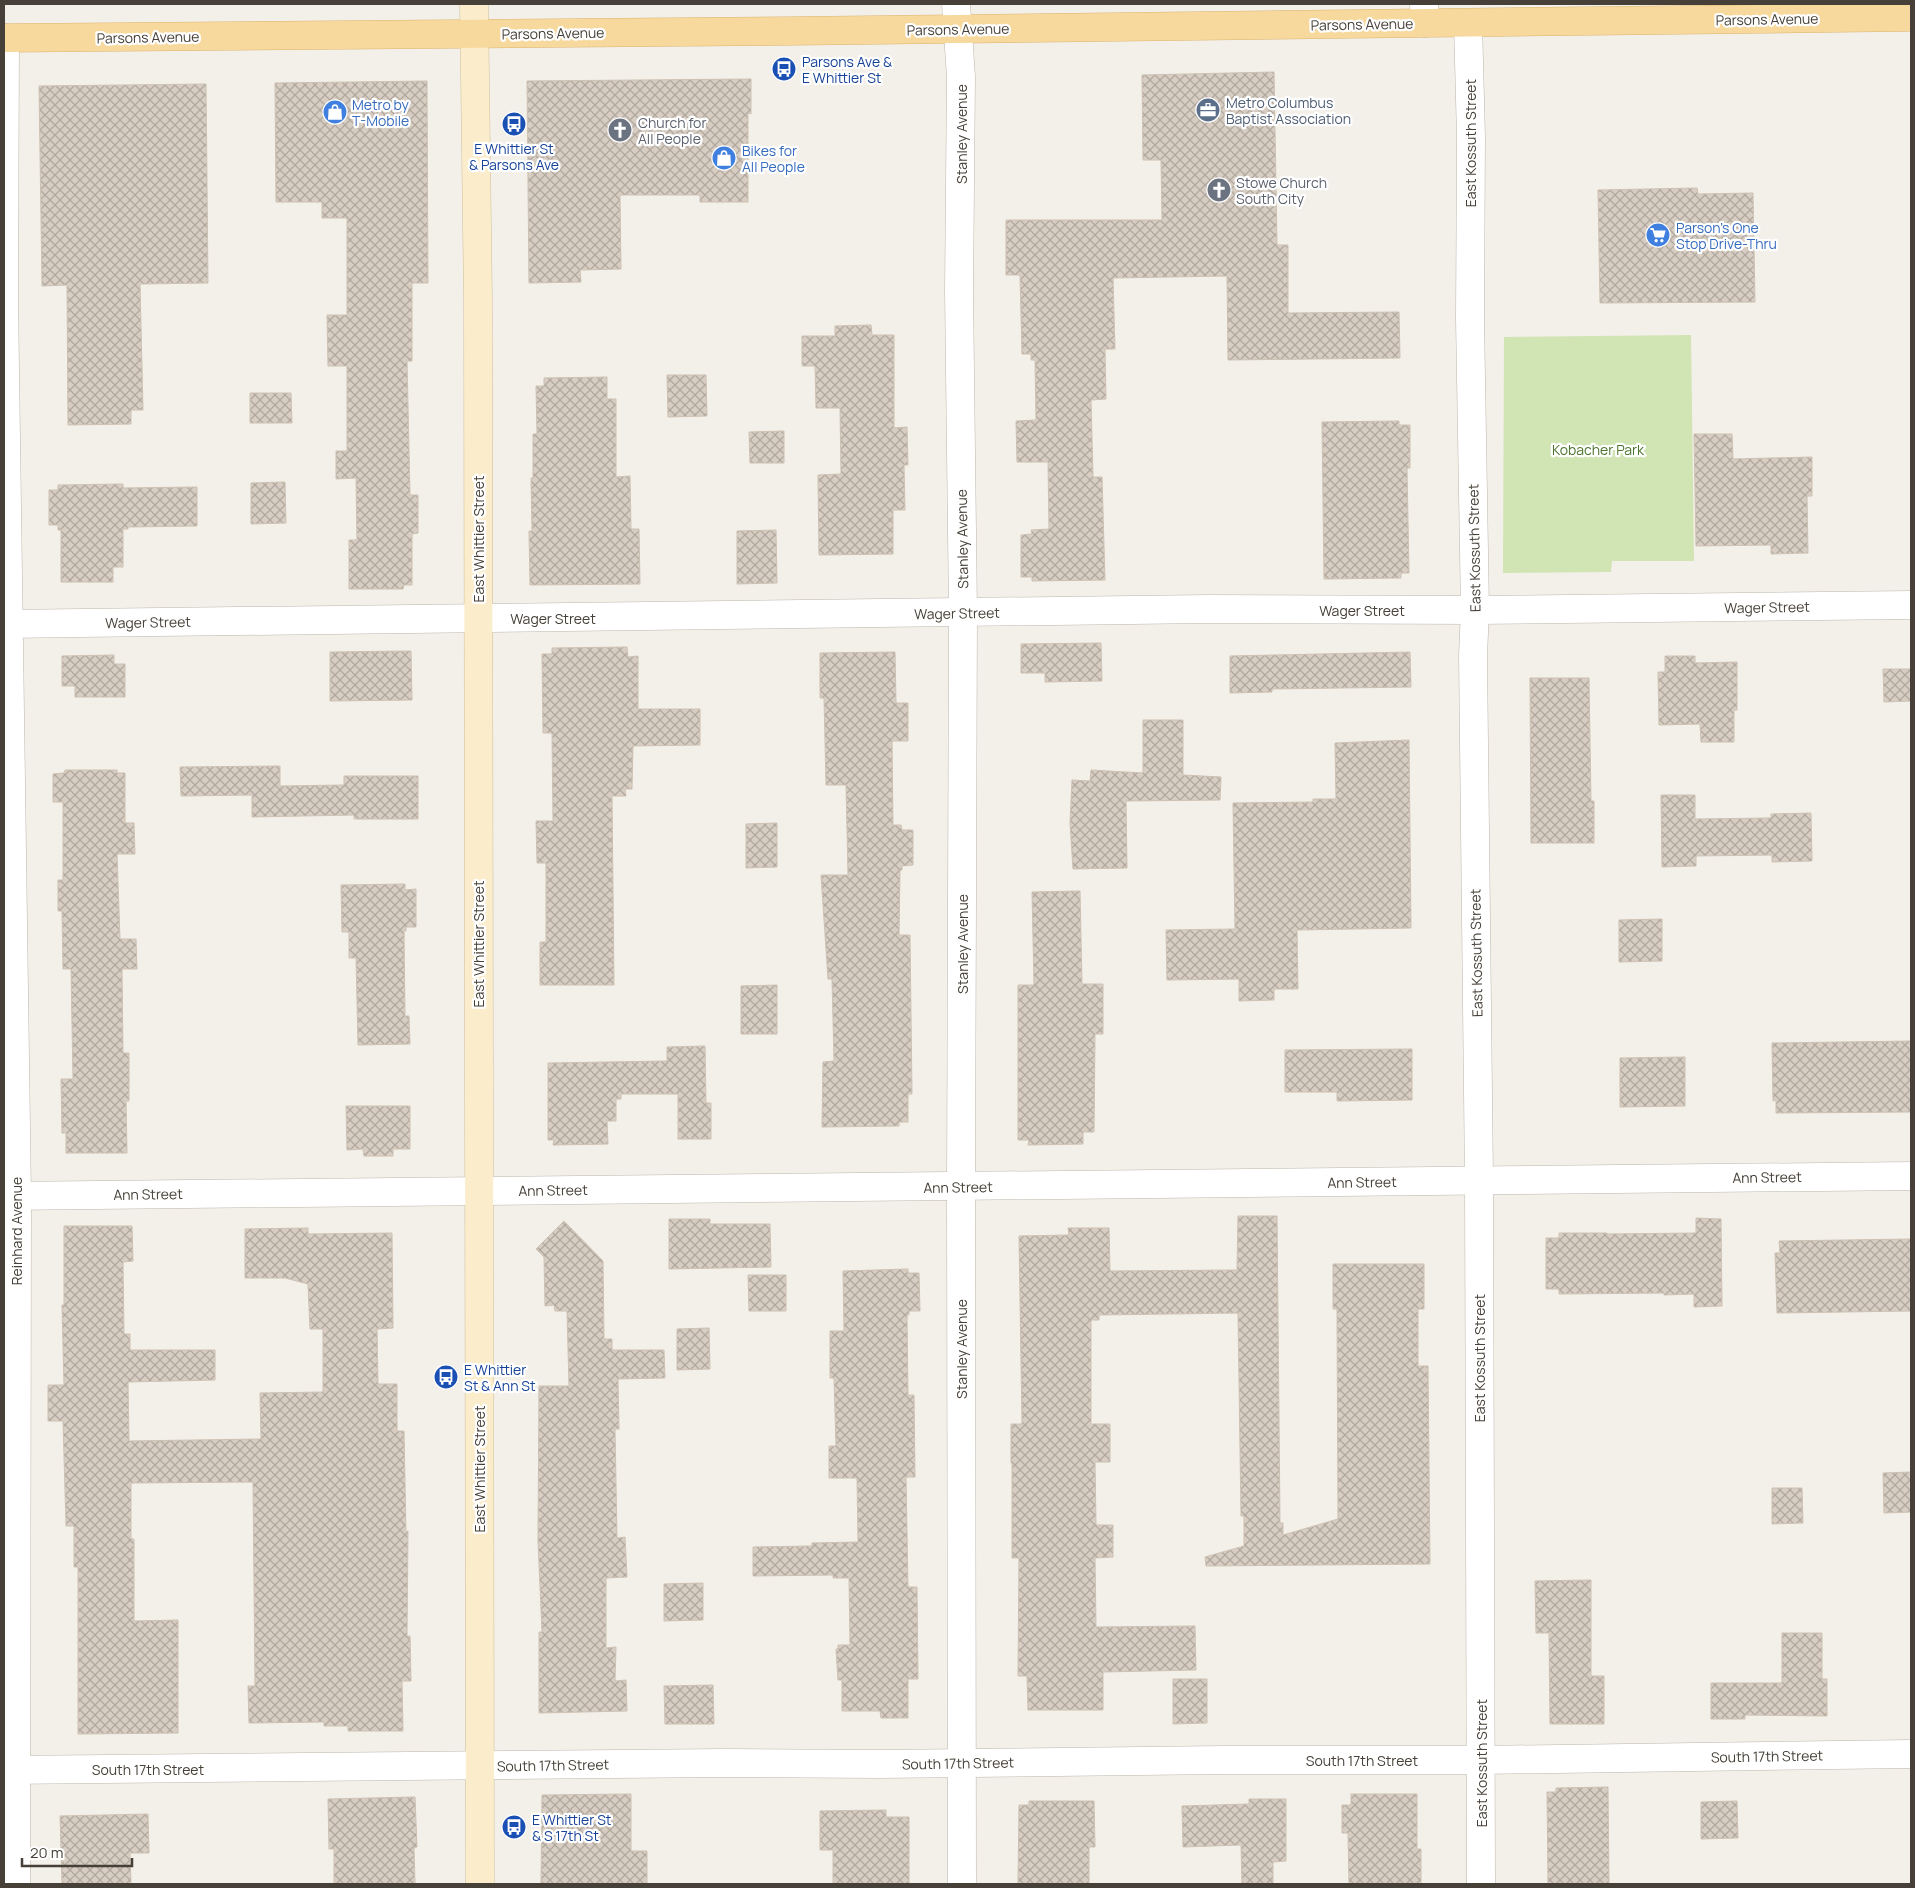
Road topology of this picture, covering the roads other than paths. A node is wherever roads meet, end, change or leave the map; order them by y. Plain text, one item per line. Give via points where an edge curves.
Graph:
1 (474, 4) edge
2 (1425, 14) edge
3 (957, 16) edge
4 (1911, 17) edge
5 (1468, 23) junction
6 (474, 34) junction
7 (4, 38) edge
8 (1911, 605) edge
9 (1475, 610) junction
10 (963, 614) junction
11 (478, 618) junction
12 (6, 624) edge
13 (1911, 1176) edge
14 (1479, 1180) junction
15 (961, 1187) junction
16 (479, 1191) junction
17 (10, 1196) edge
18 (1911, 1754) edge
19 (1481, 1760) junction
20 (962, 1762) junction
21 (480, 1766) junction
22 (10, 1770) edge
23 (16, 1884) edge
24 (480, 1884) edge
25 (962, 1884) edge
26 (1481, 1884) edge

1 - 6 street, East Whittier Street
2 - 3 main road, Parsons Avenue
2 - 5 main road, Parsons Avenue
3 - 6 main road, Parsons Avenue
3 - 10 street, Stanley Avenue via 961,77
4 - 5 main road, Parsons Avenue
5 - 9 street, East Kossuth Street
6 - 7 main road, Parsons Avenue
6 - 11 street, East Whittier Street
7 - 12 street, Reinhard Avenue
8 - 9 street, Wager Street
9 - 10 street, Wager Street
9 - 14 street, East Kossuth Street
10 - 11 street, Wager Street
10 - 15 street, Stanley Avenue
11 - 12 street, Wager Street
11 - 16 street, East Whittier Street
12 - 17 street, Reinhard Avenue
13 - 14 street, Ann Street
14 - 15 street, Ann Street
14 - 19 street, East Kossuth Street
15 - 16 street, Ann Street
15 - 20 street, Stanley Avenue
16 - 17 street, Ann Street
16 - 21 street, East Whittier Street
17 - 22 street, Reinhard Avenue
18 - 19 street, South 17th Street
19 - 20 street, South 17th Street
19 - 26 street, East Kossuth Street
20 - 21 street, South 17th Street
20 - 25 street, Stanley Avenue
21 - 22 street, South 17th Street
21 - 24 street, East Whittier Street
22 - 23 street, Reinhard Avenue

